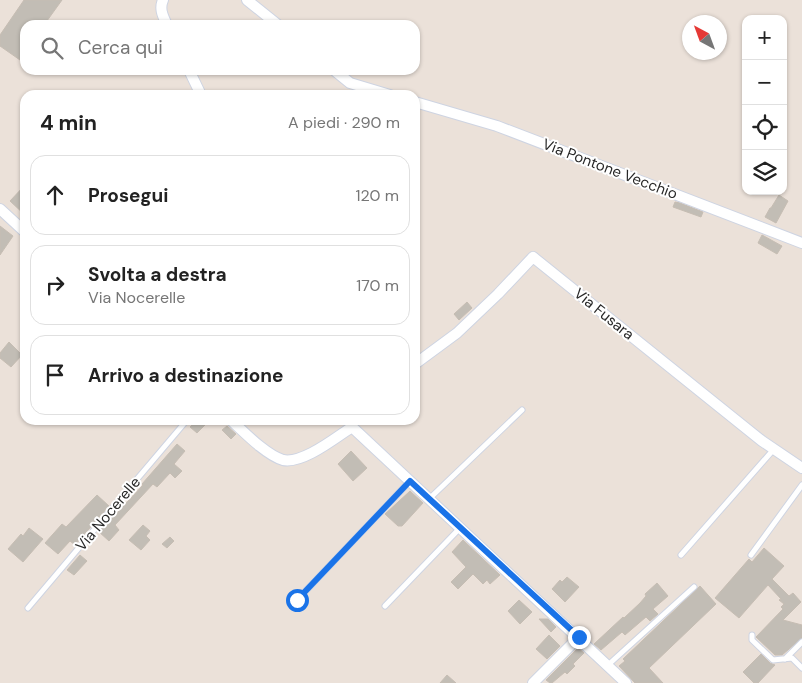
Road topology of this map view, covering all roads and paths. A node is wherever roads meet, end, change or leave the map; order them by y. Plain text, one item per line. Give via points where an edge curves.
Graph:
1 (163, 0) edge
2 (247, 0) edge
3 (164, 20) edge
4 (272, 20) edge
5 (191, 75) edge
6 (340, 75) edge
7 (199, 90) edge
8 (373, 90) edge
9 (420, 103) edge
10 (0, 209) edge
11 (20, 227) edge
12 (802, 243) edge
13 (420, 360) edge
14 (522, 410) dead end
15 (183, 425) edge
16 (236, 425) edge
17 (353, 425) edge
18 (356, 425) edge
19 (774, 449) junction
20 (802, 468) edge
21 (410, 481) junction
22 (802, 485) edge
23 (430, 499) junction
24 (461, 528) junction
25 (681, 555) dead end
26 (751, 555) dead end
27 (694, 586) dead end
28 (297, 600) dead end
29 (385, 606) dead end
30 (28, 608) dead end
31 (752, 635) dead end
32 (579, 637) junction
33 (802, 642) edge
34 (785, 659) junction
35 (608, 665) junction
36 (802, 668) edge
37 (533, 683) edge
38 (626, 683) edge

1 - 3 street
2 - 4 street
5 - 7 street
6 - 8 street via 350,83
9 - 12 street, Via Pontone Vecchio via 497,126
10 - 11 street
13 - 19 street, Via Fusara via 457,333 533,257
14 - 23 lane
15 - 30 lane, Via Nocerelle
16 - 17 street via 275,456 296,460
18 - 21 street
19 - 20 street, Via Fusara
19 - 25 lane
21 - 23 street
21 - 28 lane
22 - 26 lane
23 - 24 street
24 - 29 lane
24 - 32 street
27 - 35 lane
31 - 34 lane via 752,640 774,660
32 - 35 street
32 - 37 street
33 - 34 lane
34 - 36 lane via 792,658
35 - 38 street

